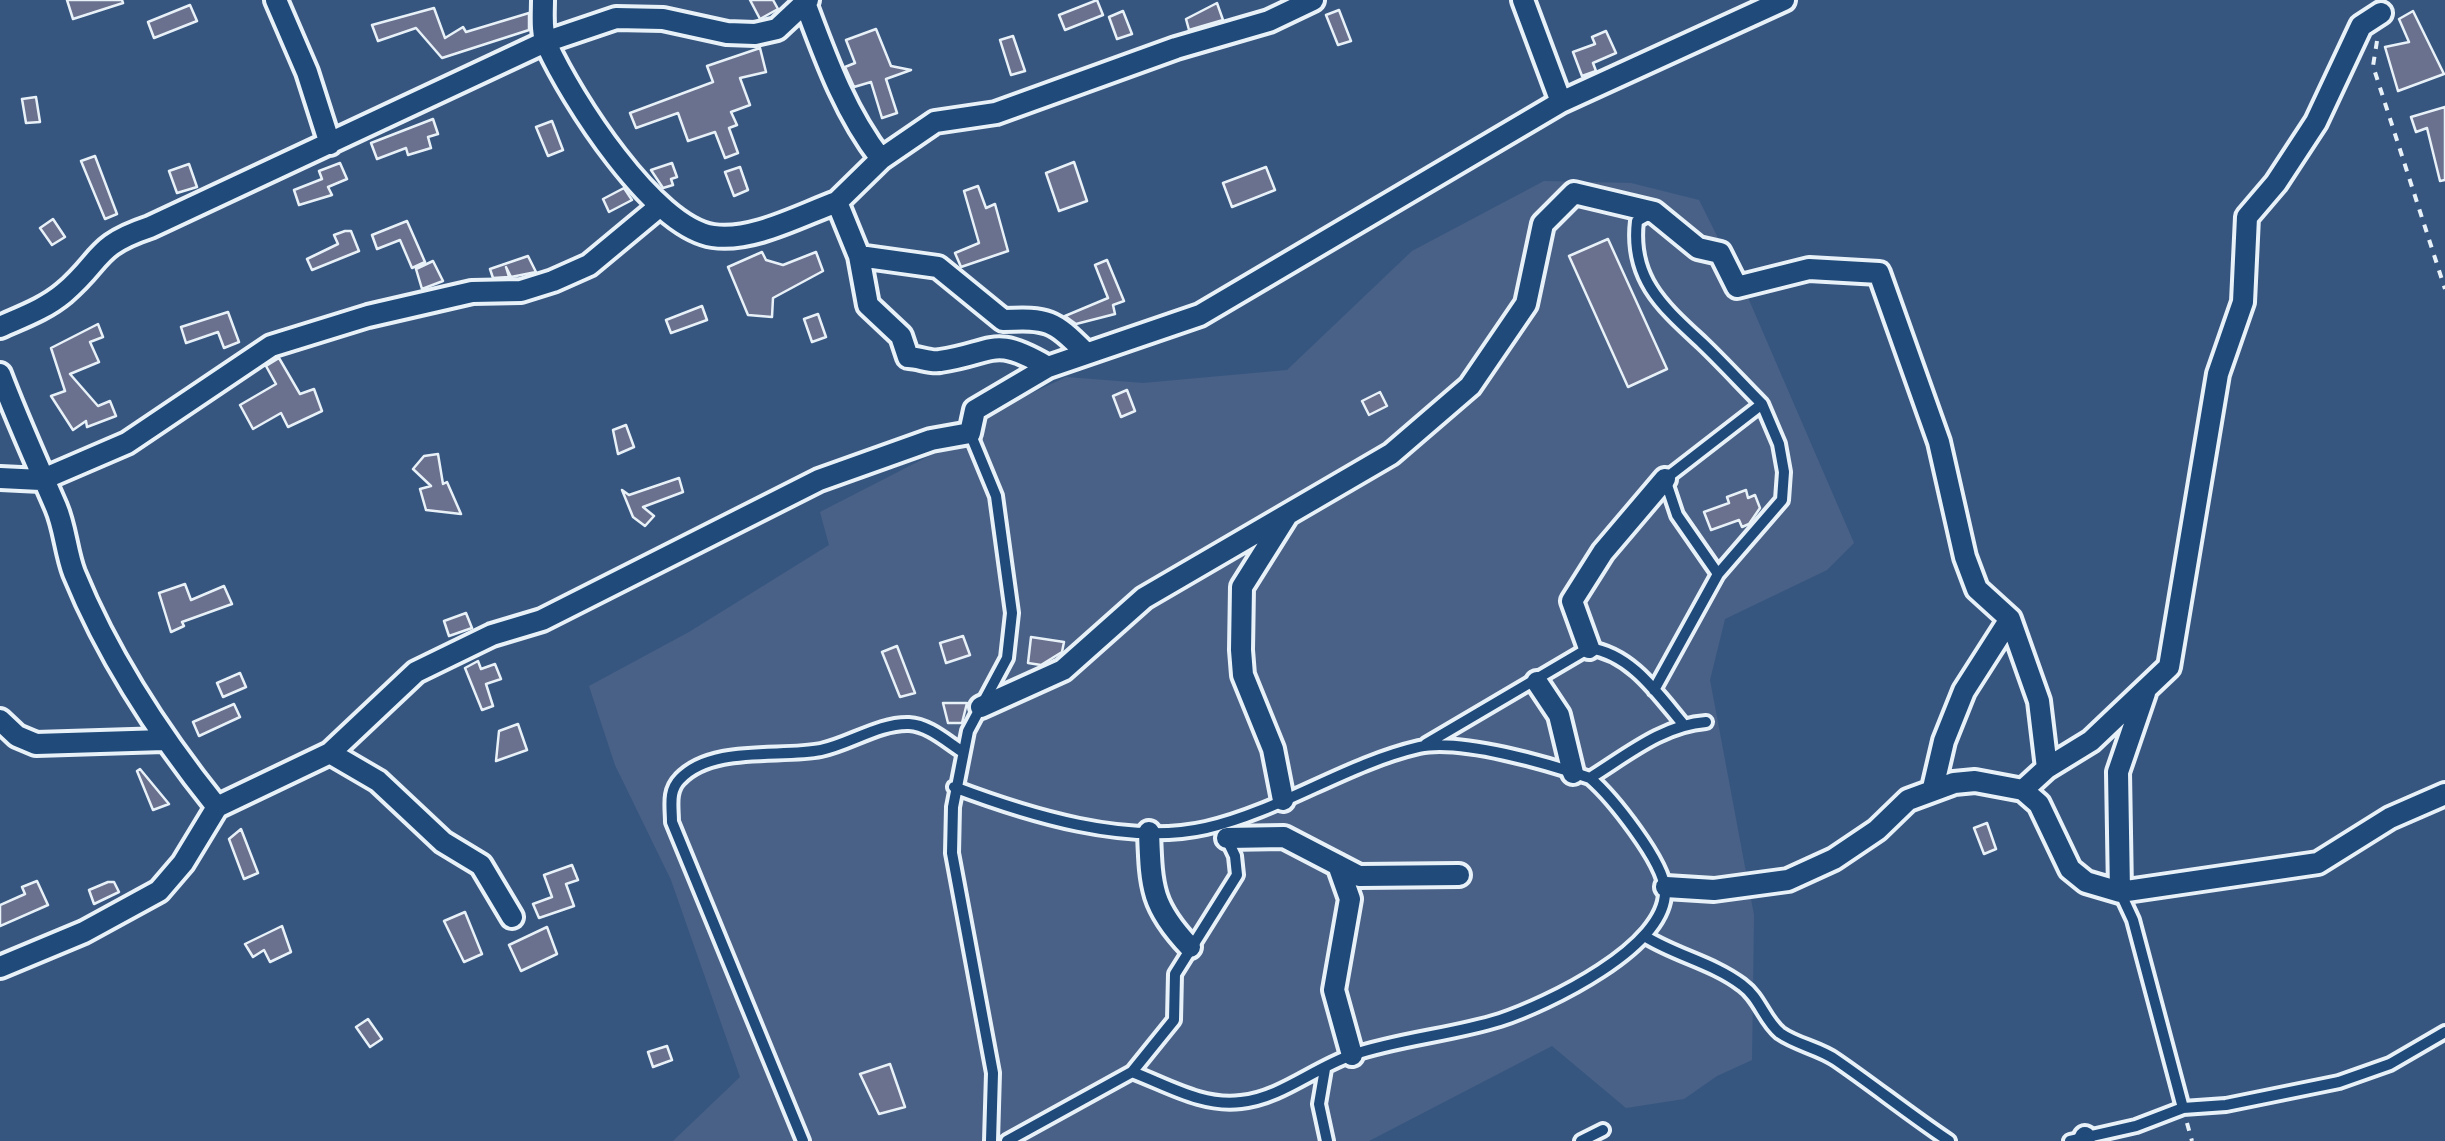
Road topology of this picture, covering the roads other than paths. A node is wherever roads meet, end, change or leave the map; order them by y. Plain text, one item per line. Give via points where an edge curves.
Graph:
1 (276, 0) edge
2 (543, 0) edge
3 (1313, 0) edge
4 (1523, 0) edge
5 (1784, 0) edge
6 (806, 1) edge
7 (2381, 12) road end
8 (544, 42) junction
9 (1561, 102) junction
10 (330, 144) junction
11 (881, 158) junction
12 (837, 202) junction
13 (660, 206) junction
14 (1654, 212) junction
15 (859, 256) junction
16 (0, 327) edge
17 (1085, 352) junction
18 (1048, 367) junction
19 (0, 374) edge
20 (1762, 404) junction
21 (970, 433) junction
22 (27, 446) junction
23 (0, 478) edge
24 (1665, 479) junction
25 (40, 480) junction
26 (1287, 515) junction
27 (1718, 574) junction
28 (2010, 619) junction
29 (1589, 648) junction
30 (1537, 682) junction
31 (2148, 687) junction
32 (1654, 690) junction
33 (981, 707) junction
34 (0, 720) edge
35 (1706, 722) dead end
36 (1683, 724) junction
37 (164, 740) junction
38 (1420, 747) junction
39 (963, 752) junction
40 (330, 753) junction
41 (2046, 768) junction
42 (1582, 776) junction
43 (954, 787) junction
44 (1933, 788) junction
45 (2023, 790) junction
46 (2445, 794) edge
47 (1283, 800) junction
48 (217, 807) junction
49 (1208, 828) junction
50 (1149, 832) junction
51 (1227, 838) junction
52 (1338, 865) junction
53 (1459, 875) dead end
54 (1666, 887) junction
55 (2120, 892) junction
56 (512, 918) dead end
57 (1646, 937) junction
58 (1190, 947) junction
59 (0, 967) edge
60 (2445, 1032) edge
61 (1352, 1055) junction
62 (1326, 1068) junction
63 (1132, 1072) junction
64 (2183, 1108) junction
65 (1603, 1130) dead end
66 (2080, 1140) edge
67 (803, 1141) edge
68 (991, 1141) edge
69 (1007, 1141) edge
70 (1327, 1141) edge
71 (1581, 1141) edge
72 (1949, 1141) edge

1 - 10 street
2 - 8 street
3 - 11 street via 1269,21 996,112 935,122
4 - 9 street
5 - 9 street
6 - 8 street via 777,28 755,34 616,18
6 - 11 street via 844,99
7 - 31 street via 2360,26 2316,122 2248,217 2243,302 2218,374 2173,657
8 - 10 street
8 - 13 street via 595,131
9 - 17 street via 1200,315
10 - 16 street via 114,239 45,307
11 - 12 street
12 - 13 street via 770,227 717,237
12 - 15 street
13 - 25 street via 589,265 552,281 368,316 272,346 127,443
14 - 20 lane via 1638,221 1634,246 1643,280
14 - 26 street via 1574,194 1544,224 1526,304 1470,386 1391,454
14 - 28 street via 1698,248 1720,253 1737,287 1809,269 1879,273 1940,442 1965,558 1977,589
15 - 17 street via 938,267 1003,320 1040,317
15 - 18 street via 868,304 901,336 908,356 935,362 996,346
17 - 18 street
18 - 21 street via 975,410
19 - 22 street
20 - 24 lane
20 - 27 lane via 1779,444 1782,500
21 - 33 lane via 996,496 1012,613 1007,658
21 - 40 street via 930,440 819,480 542,620 492,635 416,672
22 - 23 street
22 - 25 street
23 - 25 street
24 - 27 lane via 1677,515
24 - 29 street via 1602,552 1572,601
25 - 37 street via 56,508 74,572
26 - 33 street via 1144,598 1063,670
26 - 47 street via 1242,588 1243,676 1274,749
27 - 32 lane
28 - 41 street via 2039,700
28 - 44 street via 1964,691
29 - 30 lane
29 - 32 lane via 1608,651
30 - 38 lane
30 - 42 street via 1559,716
31 - 41 street via 2091,740
31 - 55 street via 2118,772
32 - 36 lane
33 - 39 lane
34 - 37 street via 36,744
35 - 36 lane
36 - 42 lane
37 - 48 street
38 - 42 lane via 1498,755
38 - 47 lane
39 - 43 lane
39 - 67 lane via 908,724 824,750 720,761 681,778 671,794 672,822
40 - 48 street
40 - 56 street via 378,781 443,842 481,865
41 - 45 street
42 - 54 lane via 1612,797
43 - 50 lane via 998,805
43 - 68 lane via 952,854 993,1073
44 - 45 street via 1975,781
44 - 54 street via 1834,859 1788,880 1714,890
45 - 55 street via 2044,814 2070,870
46 - 55 street via 2390,818 2318,863
47 - 49 lane
48 - 59 street via 158,891
49 - 50 lane
49 - 51 lane
50 - 58 street via 1150,879 1162,918
51 - 52 street via 1284,838
51 - 58 lane via 1238,875
52 - 53 street via 1358,876
52 - 61 street via 1350,900 1334,990
54 - 57 lane
55 - 64 lane
57 - 61 lane via 1612,963 1504,1018
57 - 72 lane via 1745,987 1785,1036 1832,1057
58 - 63 lane via 1175,974 1174,1020
60 - 64 lane via 2390,1064 2338,1082
61 - 62 lane
62 - 63 lane via 1241,1102 1204,1101
62 - 70 lane via 1319,1104
63 - 69 lane
64 - 66 lane
65 - 71 lane

